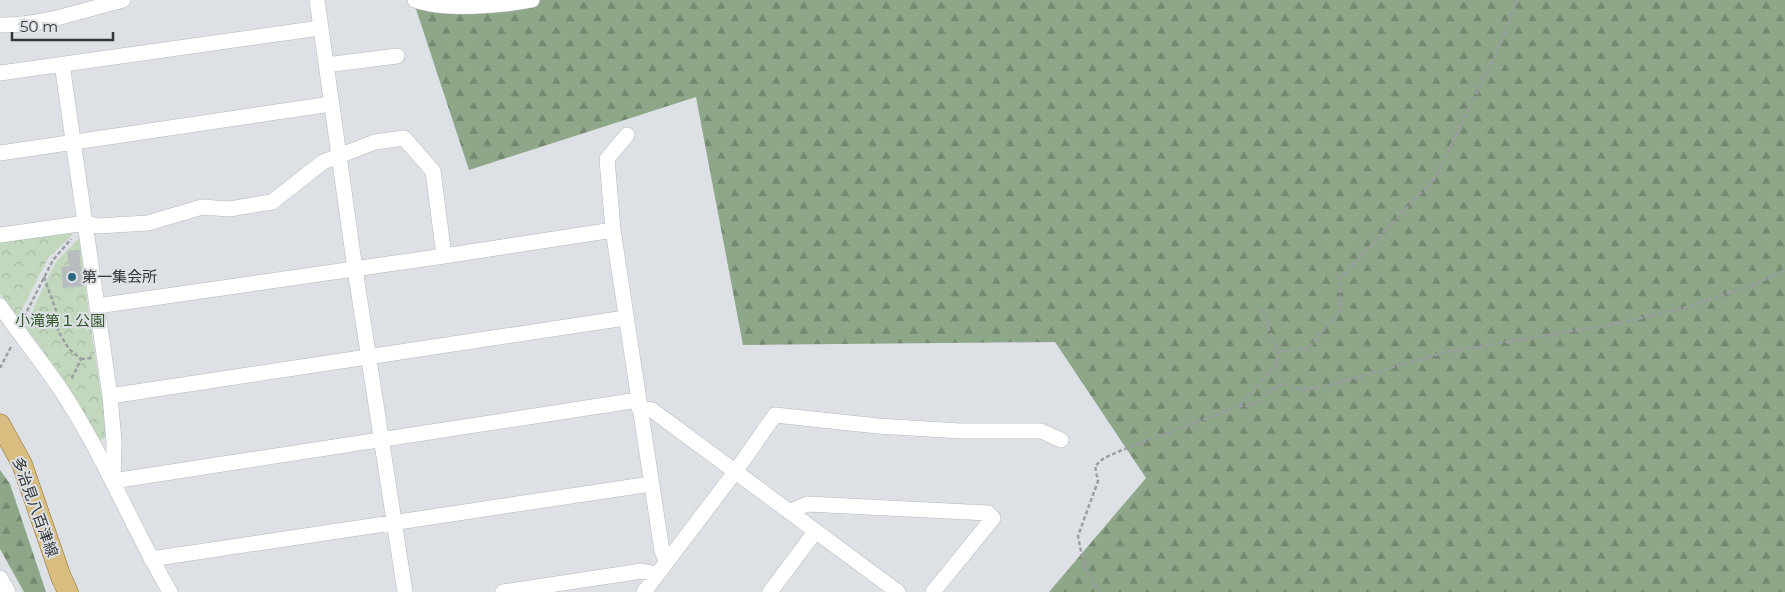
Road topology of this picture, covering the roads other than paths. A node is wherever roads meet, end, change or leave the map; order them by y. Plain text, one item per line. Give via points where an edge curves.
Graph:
1 (123, 0) edge
2 (317, 0) edge
3 (415, 0) edge
4 (532, 0) edge
5 (0, 25) edge
6 (320, 28) junction
7 (397, 56) dead end
8 (62, 64) junction
9 (326, 65) junction
10 (0, 73) edge
11 (331, 104) junction
12 (627, 135) dead end
13 (73, 143) junction
14 (0, 153) edge
15 (339, 155) junction
16 (86, 223) junction
17 (613, 230) junction
18 (0, 234) edge
19 (444, 256) junction
20 (355, 269) junction
21 (0, 306) edge
22 (97, 306) junction
23 (625, 318) junction
24 (369, 356) junction
25 (110, 396) junction
26 (638, 404) junction
27 (0, 424) edge
28 (381, 440) junction
29 (1061, 440) dead end
30 (735, 472) junction
31 (113, 481) junction
32 (651, 484) junction
33 (789, 512) junction
34 (395, 523) junction
35 (815, 532) junction
36 (151, 559) junction
37 (668, 562) junction
38 (656, 574) junction
39 (0, 578) edge
40 (8, 592) edge
41 (68, 592) edge
42 (170, 592) edge
43 (405, 592) edge
44 (503, 592) edge
45 (644, 592) edge
46 (770, 592) edge
47 (897, 592) edge
48 (933, 592) edge

1 - 5 street via 58,17
2 - 6 street
3 - 4 street via 464,7
6 - 8 street
6 - 9 street
7 - 9 street
8 - 10 street
8 - 13 street
9 - 11 street
11 - 13 street
11 - 15 street
12 - 17 street via 607,159
13 - 14 street
13 - 16 street
15 - 16 street via 322,162 272,202 229,210 202,207 148,223 98,226
15 - 19 street via 375,142 404,138 433,171
15 - 20 street
16 - 18 street
16 - 22 street
17 - 19 street
17 - 23 street
19 - 20 street
20 - 22 street
20 - 24 street
21 - 31 street via 60,389
22 - 25 street
23 - 24 street
23 - 26 street
24 - 25 street
24 - 28 street
25 - 31 street
26 - 28 street
26 - 30 street via 652,410
26 - 32 street
27 - 41 main road, 多治見八百津線 via 22,464
28 - 31 street
28 - 34 street
29 - 30 street via 1041,431 960,431 775,415
30 - 33 street
30 - 37 street
31 - 36 street
32 - 34 street
32 - 37 street via 662,551
33 - 35 street
33 - 48 street via 807,504 988,513 993,518
34 - 36 street
34 - 43 street
35 - 46 street
35 - 47 street
36 - 42 street
37 - 38 street
38 - 44 street via 642,571
38 - 45 street
39 - 40 street

